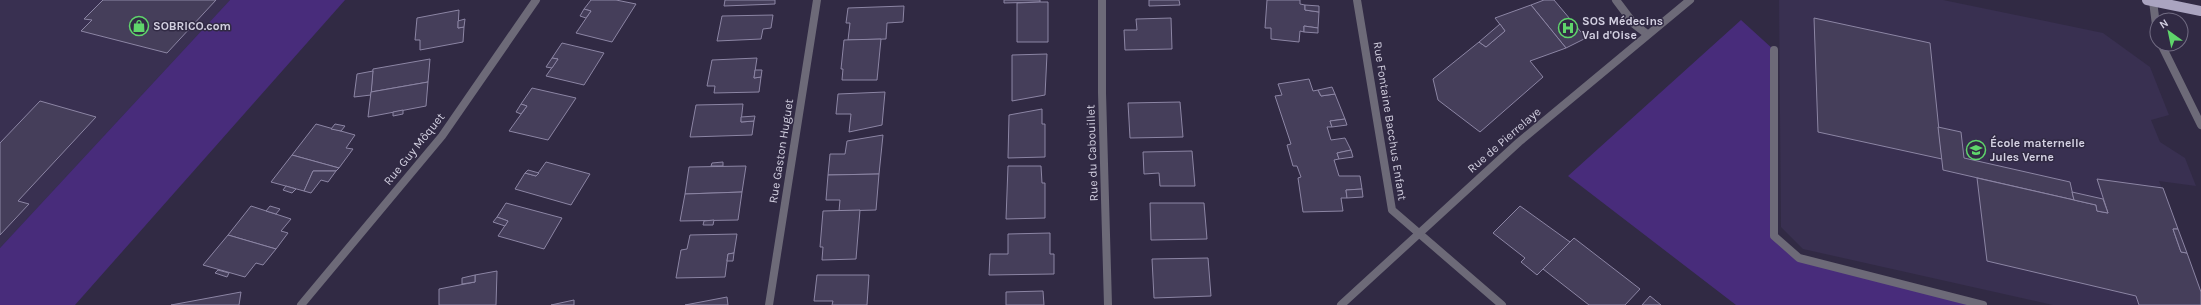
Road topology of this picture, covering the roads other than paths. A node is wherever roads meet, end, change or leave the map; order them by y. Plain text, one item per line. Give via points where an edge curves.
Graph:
1 (536, 0) edge
2 (816, 0) edge
3 (1102, 0) edge
4 (1358, 0) edge
5 (1616, 0) edge
6 (1690, 0) edge
7 (2150, 1) edge
8 (2201, 11) edge
9 (2152, 12) edge
10 (1646, 34) junction
11 (1774, 50) dead end
12 (2165, 52) edge
13 (2201, 125) edge
14 (1418, 234) junction
15 (301, 305) edge
16 (769, 305) edge
17 (1108, 305) edge
18 (1341, 305) edge
19 (1502, 305) edge
20 (1983, 305) edge

1 - 15 street, Rue Guy Môquet via 442,136
2 - 16 street, Rue Gaston Huguet
3 - 17 street, Rue du Cabouillet
4 - 14 street, Rue Fontaine Bacchus Enfant via 1392,210
5 - 10 street via 1634,24
6 - 10 street, Rue de Pierrelaye
7 - 8 main road
7 - 9 street
10 - 14 street, Rue de Pierrelaye via 1519,142
11 - 20 street via 1774,236 1799,258
12 - 13 street
14 - 18 street, Rue de Pierrelaye
14 - 19 street, Rue Fontaine Bacchus Enfant

